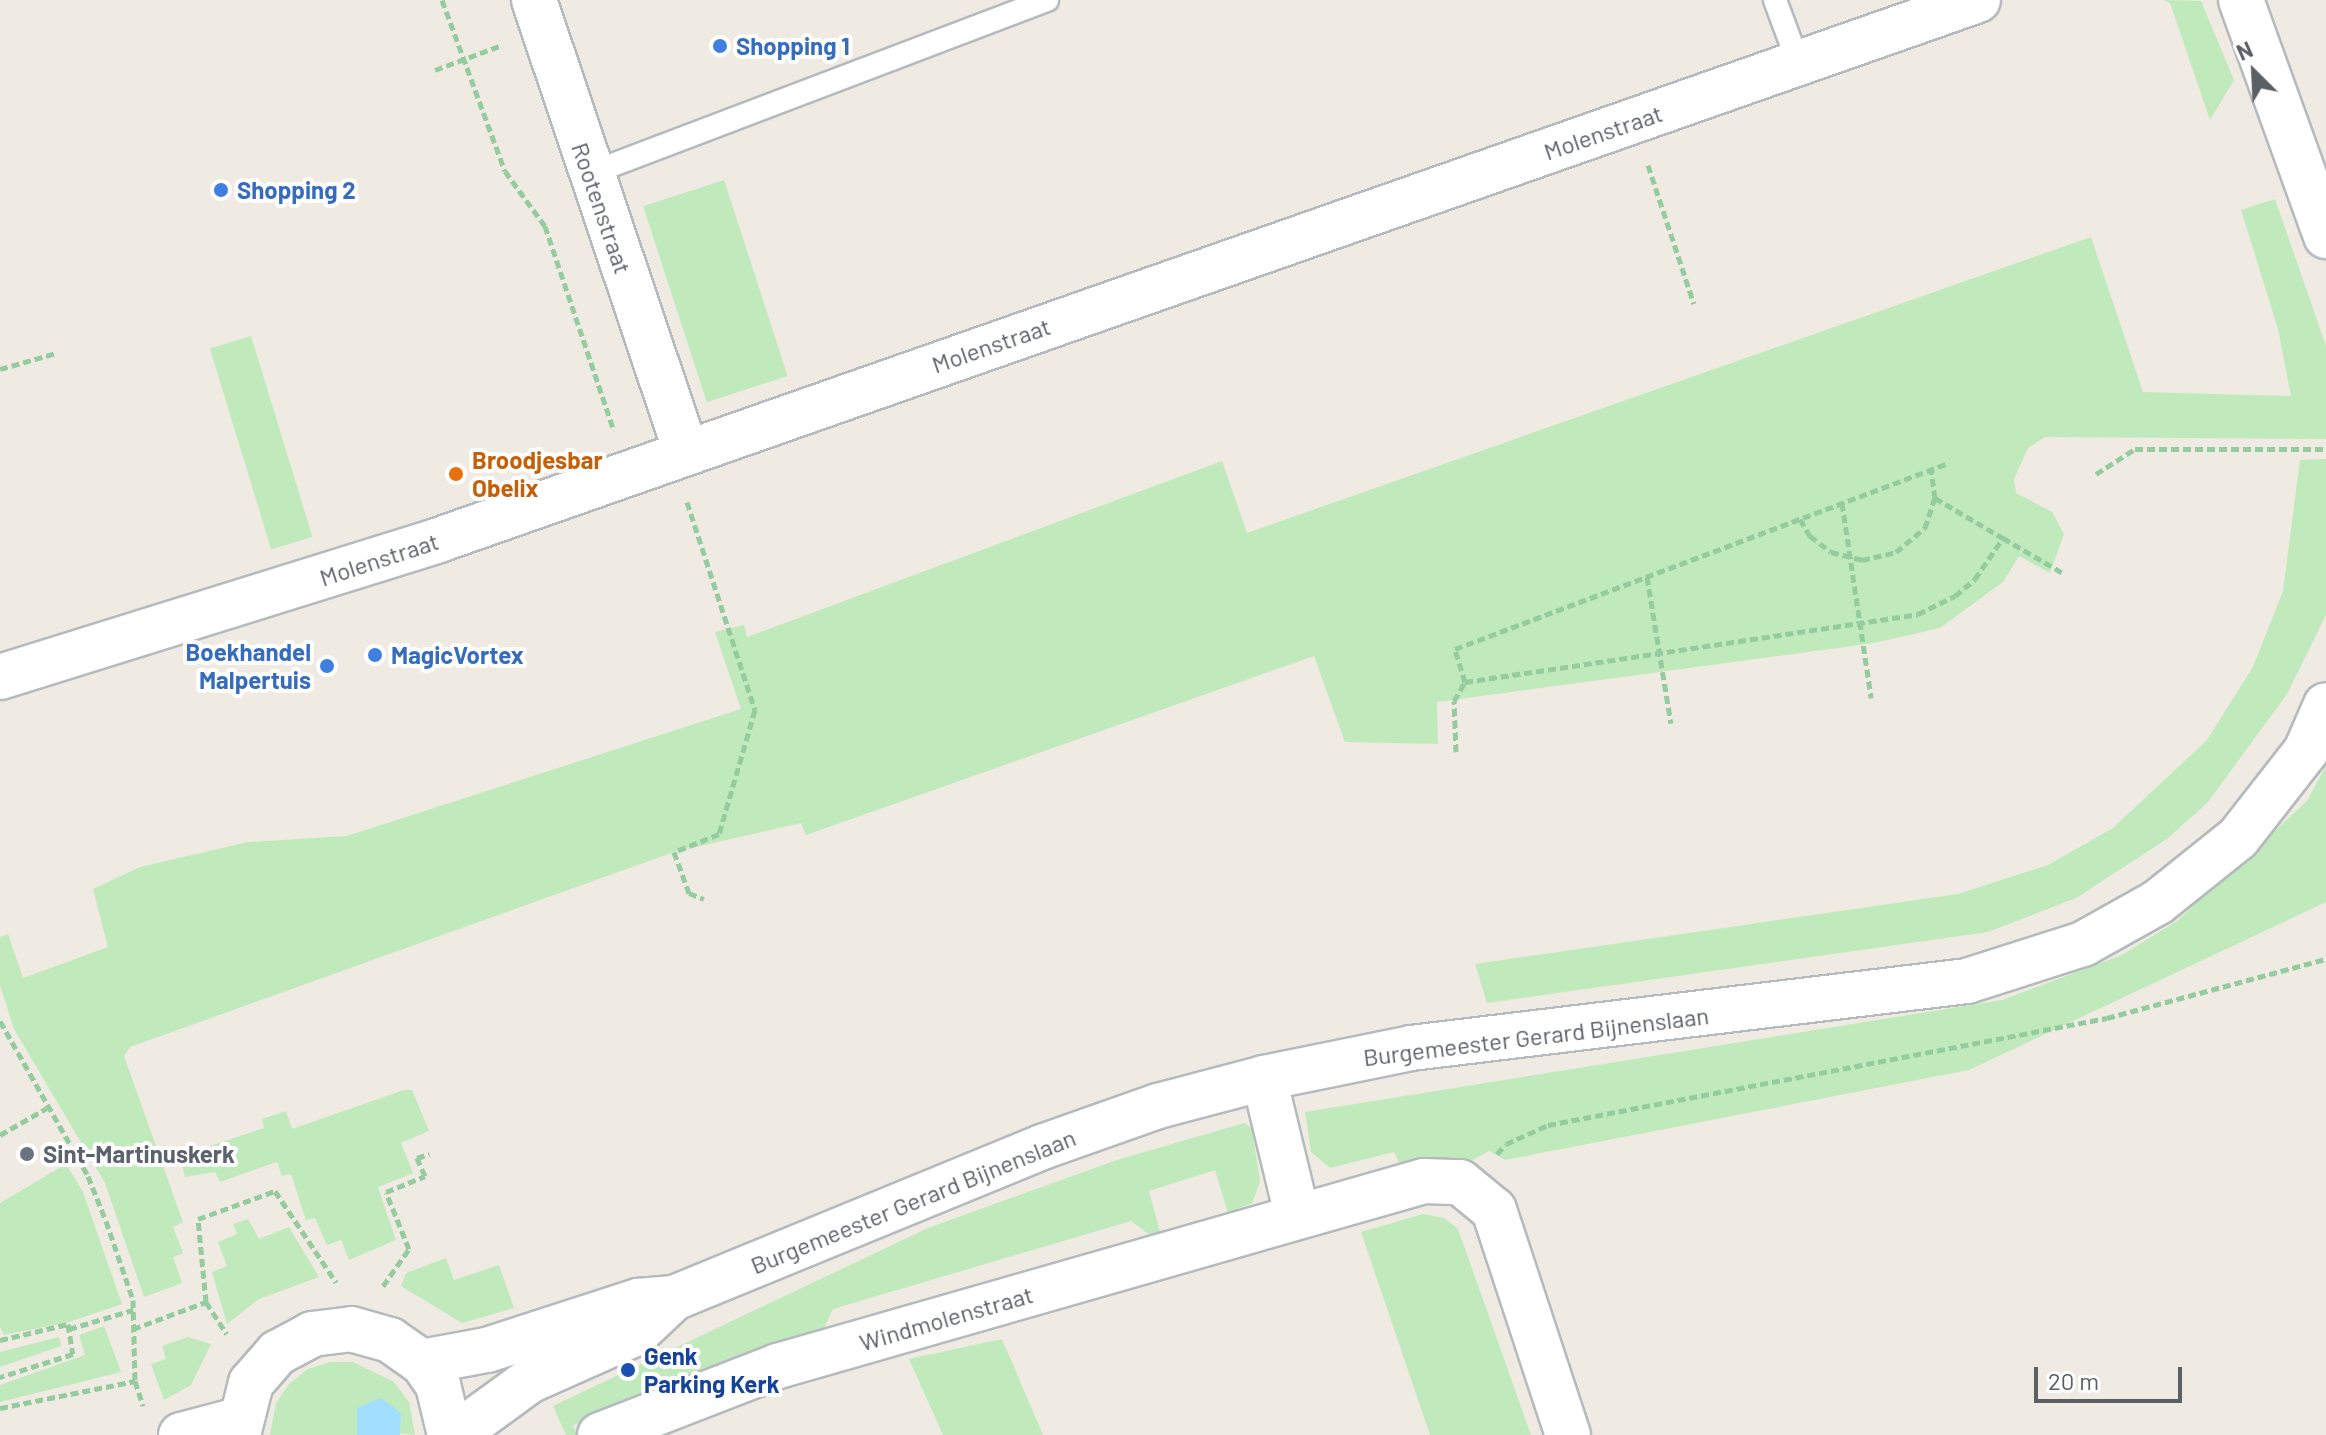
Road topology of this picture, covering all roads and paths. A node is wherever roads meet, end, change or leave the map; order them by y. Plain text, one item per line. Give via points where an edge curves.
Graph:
1 (442, 0) edge
2 (534, 0) edge
3 (1047, 0) edge
4 (1775, 0) edge
5 (1978, 0) edge
6 (2241, 0) edge
7 (486, 50) dead end
8 (464, 59) junction
9 (1799, 65) junction
10 (435, 70) dead end
11 (588, 168) junction
12 (1649, 170) dead end
13 (2326, 236) edge
14 (1694, 304) dead end
15 (56, 353) dead end
16 (0, 369) edge
17 (680, 434) junction
18 (618, 443) dead end
19 (2326, 449) edge
20 (1946, 464) dead end
21 (1931, 470) junction
22 (2096, 474) dead end
23 (1935, 498) junction
24 (1842, 503) junction
25 (1800, 519) junction
26 (693, 522) dead end
27 (2003, 538) junction
28 (1851, 557) junction
29 (2063, 573) dead end
30 (1647, 577) junction
31 (1860, 623) junction
32 (1659, 653) junction
33 (0, 677) edge
34 (1465, 682) junction
35 (1871, 698) dead end
36 (2326, 705) edge
37 (1671, 723) dead end
38 (1456, 752) dead end
39 (704, 899) dead end
40 (2326, 959) edge
41 (0, 1021) edge
42 (1264, 1078) junction
43 (48, 1107) junction
44 (0, 1135) edge
45 (429, 1154) dead end
46 (1467, 1188) junction
47 (1297, 1214) junction
48 (336, 1282) dead end
49 (383, 1286) dead end
50 (674, 1298) junction
51 (206, 1302) junction
52 (133, 1310) junction
53 (69, 1329) junction
54 (133, 1329) junction
55 (227, 1334) dead end
56 (0, 1340) edge
57 (422, 1362) junction
58 (0, 1377) edge
59 (135, 1381) junction
60 (0, 1408) edge
61 (163, 1424) edge
62 (238, 1428) edge
63 (453, 1435) edge
64 (600, 1435) edge
65 (1568, 1435) edge

1 - 8 path
2 - 11 street, Rootenstraat
3 - 11 lane
4 - 9 lane
5 - 9 street, Molenstraat
6 - 13 street
7 - 8 path
8 - 10 path
8 - 18 path via 505,171 545,226
9 - 17 street, Molenstraat
11 - 17 street, Rootenstraat
12 - 14 path
15 - 16 path
17 - 33 street, Molenstraat via 421,546
19 - 22 path via 2135,449
20 - 21 path
21 - 23 path
21 - 24 path
23 - 27 path
23 - 28 path via 1925,528 1896,552 1862,560
24 - 25 path
24 - 28 path
25 - 28 path via 1810,536 1831,552
25 - 30 path
26 - 39 path via 755,710 719,834 674,852 689,893
27 - 29 path
27 - 31 path via 1975,579 1955,596 1918,614
28 - 31 path
30 - 32 path
30 - 34 path via 1455,649
31 - 32 path
31 - 35 path
32 - 34 path
32 - 37 path
34 - 38 path via 1454,701
36 - 42 street, Burgemeester Gerard Bijnenslaan via 2306,751 2238,838 2158,902 2083,944 1967,981 1411,1048
40 - 46 path via 2107,1018 1787,1075 1548,1125 1506,1144
41 - 43 path
42 - 47 street
42 - 50 street, Burgemeester Gerard Bijnenslaan via 1158,1106 1042,1147
43 - 44 path
43 - 52 path via 92,1184
45 - 49 path via 417,1158 425,1176 386,1192 409,1249
46 - 47 street, Windmolenstraat via 1460,1182 1424,1181
46 - 65 street via 1494,1210
47 - 64 street, Windmolenstraat via 778,1366
48 - 51 path via 275,1191 198,1219
50 - 57 street, Burgemeester Gerard Bijnenslaan via 638,1301 487,1350
50 - 63 street, Burgemeester Gerard Bijnenslaan via 637,1333 529,1381
51 - 54 path
51 - 55 path
52 - 53 path
52 - 54 path
53 - 56 path via 68,1324
53 - 58 path via 73,1354
54 - 59 path
57 - 62 street via 390,1340 351,1329 312,1334 277,1353 251,1383
57 - 63 street via 438,1385
59 - 60 path
59 - 61 path
61 - 62 street

